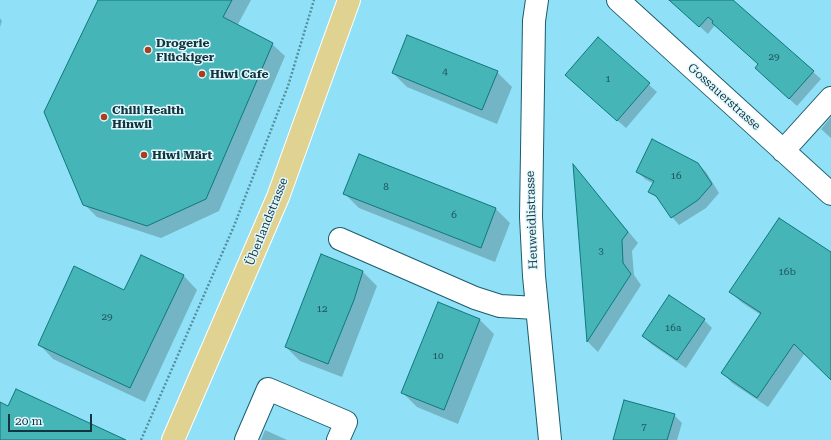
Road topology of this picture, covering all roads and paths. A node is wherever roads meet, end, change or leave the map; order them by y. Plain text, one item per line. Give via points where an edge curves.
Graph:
1 (314, 0) edge
2 (349, 0) edge
3 (537, 0) edge
4 (618, 0) edge
5 (831, 98) edge
6 (783, 151) junction
7 (831, 194) edge
8 (340, 239) dead end
9 (537, 308) junction
10 (141, 440) edge
11 (173, 440) edge
12 (246, 440) edge
13 (338, 440) edge
14 (550, 440) edge

1 - 10 path via 288,86 234,226
2 - 11 main road, Überlandstrasse via 278,197
3 - 9 street, Heuweidlistrasse via 534,21 530,170
4 - 6 street, Gossauerstrasse
5 - 6 street
6 - 7 street, Gossauerstrasse
8 - 9 street via 475,298 506,307
9 - 14 street, Heuweidlistrasse
12 - 13 street via 268,389 346,422

